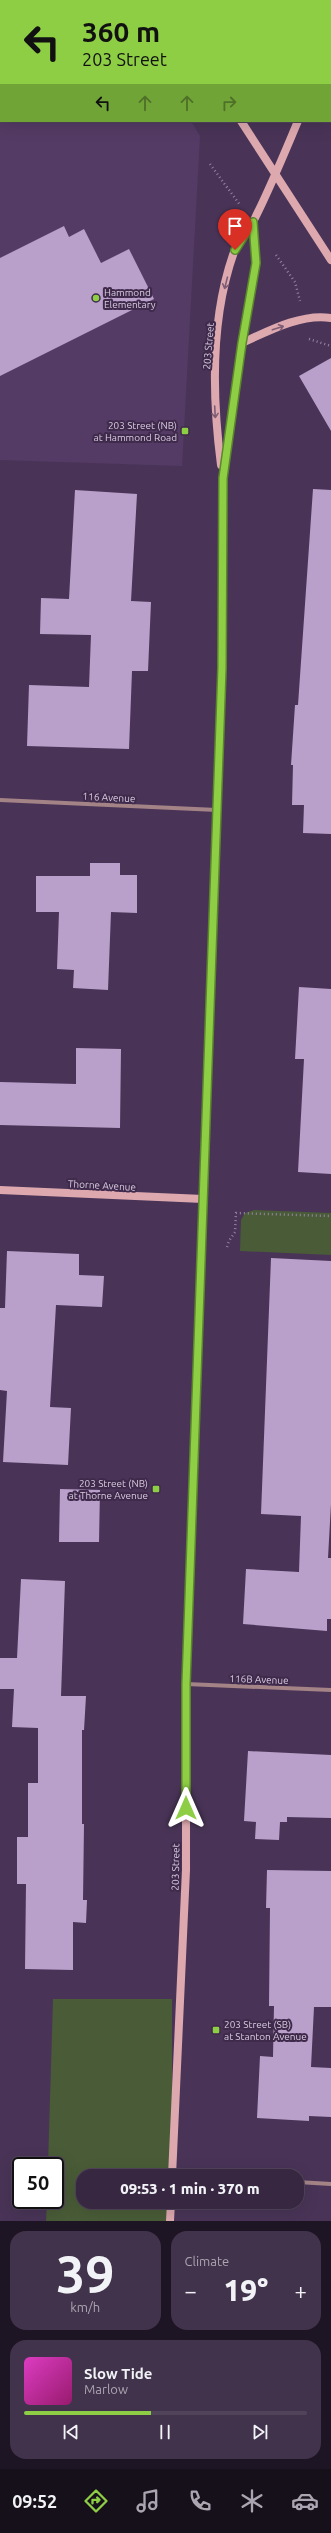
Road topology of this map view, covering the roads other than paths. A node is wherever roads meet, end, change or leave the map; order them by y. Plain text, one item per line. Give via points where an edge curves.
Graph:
1 (242, 122) edge
2 (298, 122) edge
3 (276, 175) junction
4 (253, 222) junction
5 (331, 260) edge
6 (331, 318) edge
7 (242, 343) junction
8 (223, 478) junction
9 (0, 800) edge
10 (217, 810) junction
11 (0, 1190) edge
12 (203, 1199) junction
13 (186, 1684) junction
14 (331, 1690) edge
15 (172, 2169) edge
16 (304, 2182) edge
17 (331, 2184) edge
18 (171, 2209) edge
19 (170, 2221) edge

1 - 3 main road
2 - 3 main road, 203 Street
3 - 4 main road, 203 Street
3 - 5 main road
4 - 7 main road, 203 Street via 256,263
4 -> 8 main road, 203 Street via 235,250 224,287 216,352 214,412
7 -> 6 main road via 305,319
7 - 8 main road, 203 Street
8 - 10 main road, 203 Street via 222,668
9 - 10 street, 116 Avenue
10 - 12 main road, 203 Street
11 - 12 main road, Thorne Avenue
12 - 13 main road, 203 Street
13 - 14 street, 116B Avenue
13 - 15 main road, 203 Street via 186,1870
16 - 17 street
18 - 19 main road

